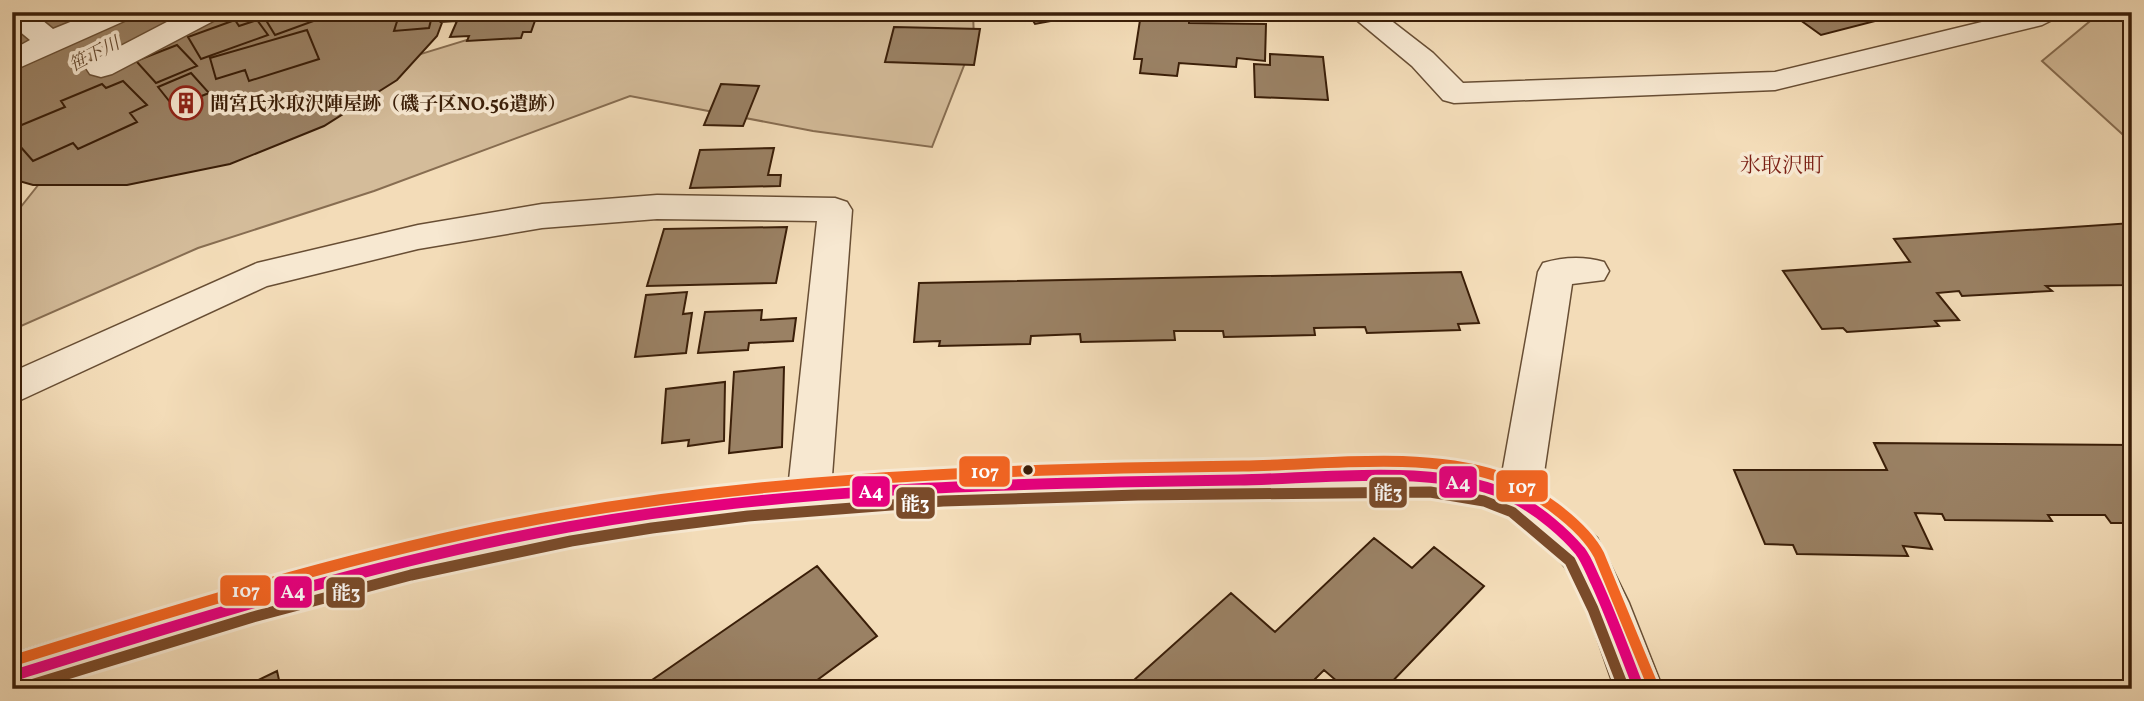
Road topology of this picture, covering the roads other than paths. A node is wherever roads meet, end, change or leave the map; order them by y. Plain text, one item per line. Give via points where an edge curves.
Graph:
1 (14, 12) edge
2 (121, 12) edge
3 (209, 12) edge
4 (1361, 12) edge
5 (2046, 12) edge
6 (1993, 19) edge
7 (50, 41) junction
8 (12, 62) edge
9 (100, 68) dead end
10 (1591, 271) dead end
11 (12, 389) edge
12 (809, 495) junction
13 (1519, 500) junction
14 (12, 676) edge
15 (1639, 689) edge

1 - 7 street
2 - 7 street
3 - 9 street
4 - 6 street via 1454,93 1774,81
5 - 6 street via 2032,19
7 - 8 street
10 - 13 street via 1556,272
11 - 12 street via 257,276 418,237 542,216 657,207 835,210
12 - 13 street via 1031,484 1431,478 1489,487
12 - 14 street via 649,514 443,552 236,605
13 - 15 street via 1581,552

